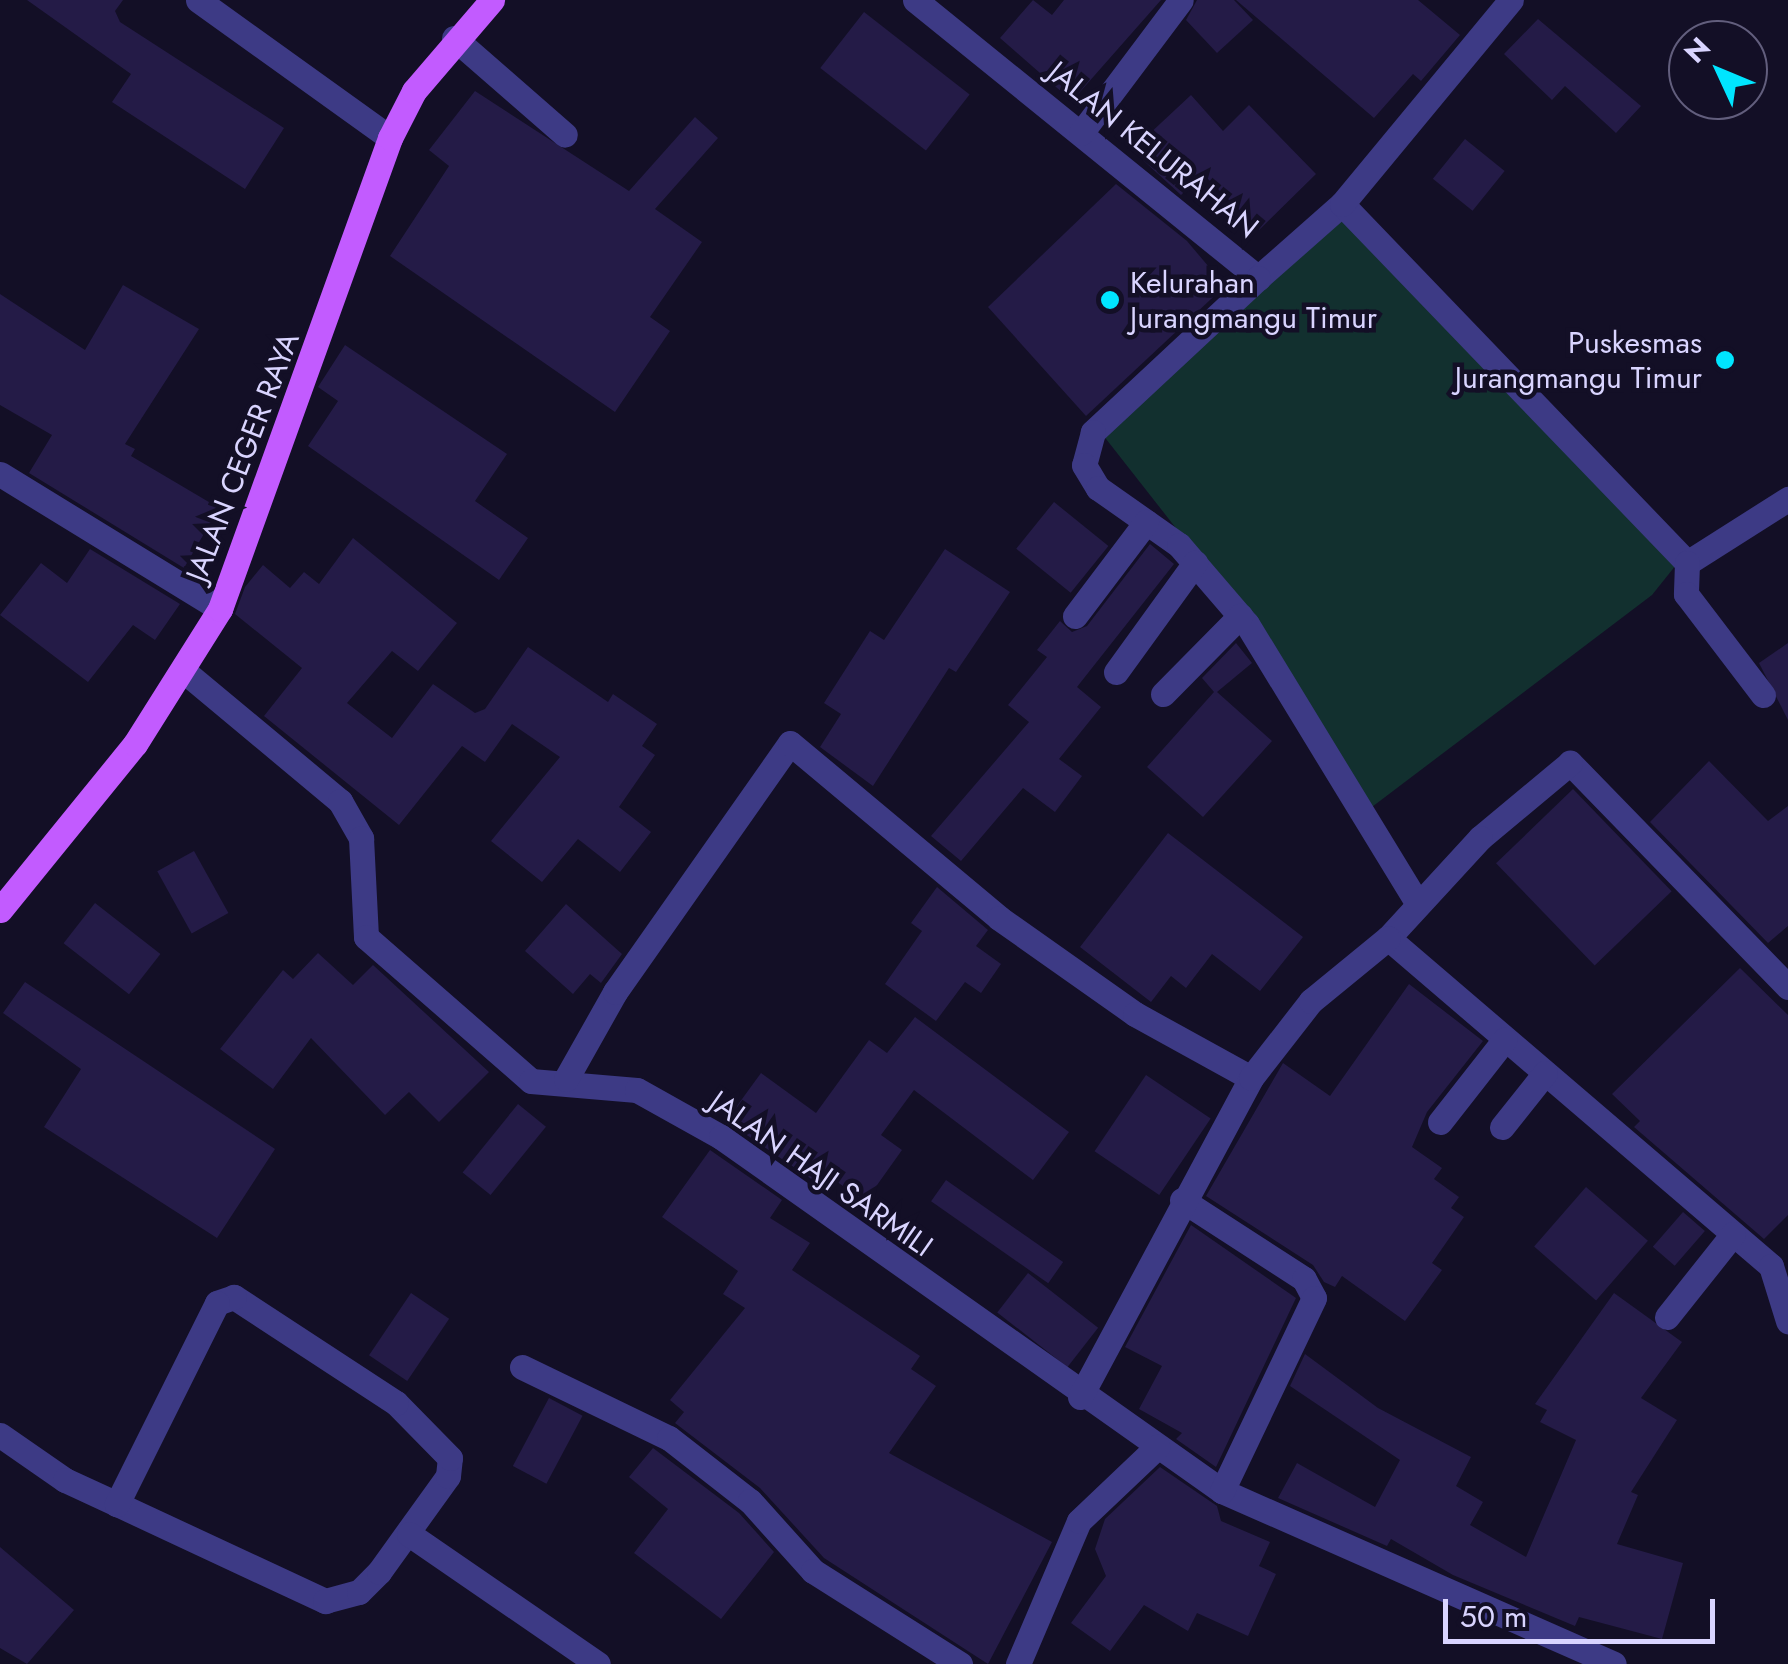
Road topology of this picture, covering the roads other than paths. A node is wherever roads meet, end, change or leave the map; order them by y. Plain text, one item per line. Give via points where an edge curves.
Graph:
1 (198, 0) edge
2 (492, 0) edge
3 (915, 0) edge
4 (1181, 0) edge
5 (1511, 0) edge
6 (454, 38) junction
7 (1082, 132) junction
8 (566, 134) dead end
9 (390, 138) junction
10 (1342, 204) junction
11 (1258, 278) junction
12 (0, 474) edge
13 (1788, 499) edge
14 (1146, 522) junction
15 (1682, 559) junction
16 (1196, 563) junction
17 (220, 610) junction
18 (1075, 616) dead end
19 (1240, 616) junction
20 (185, 672) junction
21 (1116, 672) dead end
22 (1163, 694) dead end
23 (1763, 695) dead end
24 (1417, 903) junction
25 (0, 910) edge
26 (1388, 938) junction
27 (1788, 987) edge
28 (1506, 1039) junction
29 (1545, 1072) junction
30 (1251, 1078) junction
31 (566, 1079) junction
32 (1440, 1122) dead end
33 (1502, 1127) dead end
34 (1182, 1200) junction
35 (1734, 1234) junction
36 (1780, 1258) edge
37 (1667, 1317) dead end
38 (1788, 1321) edge
39 (522, 1367) dead end
40 (1080, 1397) junction
41 (0, 1435) edge
42 (1156, 1447) junction
43 (1222, 1491) junction
44 (117, 1504) junction
45 (409, 1534) junction
46 (598, 1664) edge
47 (960, 1664) edge
48 (1018, 1664) edge
49 (1614, 1664) edge

1 - 9 street
2 - 6 main road, JALAN CEGER RAYA
3 - 7 street, JALAN KELURAHAN
4 - 7 street
5 - 10 street, JALAN KELURAHAN
6 - 8 street
6 - 9 main road, JALAN CEGER RAYA
7 - 11 street, JALAN KELURAHAN
9 - 17 main road, JALAN CEGER RAYA
10 - 11 street, JALAN KELURAHAN
10 - 15 street
11 - 14 street via 1085,445 1084,464 1098,488
12 - 17 street
13 - 15 street
14 - 16 street
14 - 18 street
15 - 23 street via 1686,594
16 - 19 street
16 - 21 street
17 - 20 main road, JALAN CEGER RAYA
19 - 22 street
19 - 24 street
20 - 25 main road, JALAN CEGER RAYA
20 - 31 street, JALAN HAJI SARMILI via 353,818 362,928 373,946 531,1081 549,1086
24 - 26 street
24 - 27 street via 1570,764
26 - 28 street
26 - 30 street via 1311,1001
28 - 29 street
28 - 32 street
29 - 33 street
29 - 35 street
30 - 31 street via 1135,1014 999,918 790,743 616,992
30 - 34 street
31 - 40 street, JALAN HAJI SARMILI via 637,1090 721,1137
34 - 40 street
34 - 43 street via 1304,1279 1314,1298
35 - 36 street
35 - 37 street
36 - 38 street
39 - 47 street via 669,1438 750,1501 812,1572
40 - 42 street, JALAN HAJI SARMILI
41 - 44 street
42 - 43 street, JALAN HAJI SARMILI
42 - 48 street via 1079,1521
43 - 49 street, JALAN HAJI SARMILI
44 - 45 street via 325,1600 359,1592
44 - 45 street via 217,1304 234,1297 396,1403 444,1445 448,1476
45 - 46 street

